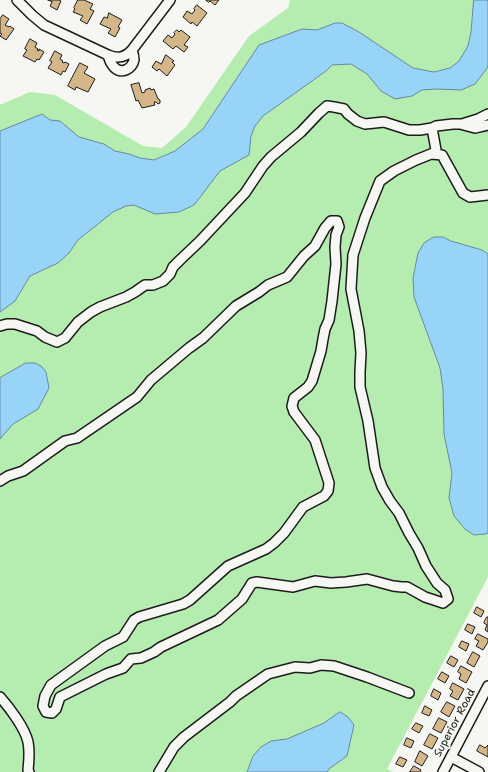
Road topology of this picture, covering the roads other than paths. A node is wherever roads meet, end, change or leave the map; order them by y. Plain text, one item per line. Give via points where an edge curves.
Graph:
1 (17, 0) edge
2 (170, 0) edge
3 (132, 50) junction
4 (108, 55) junction
5 (488, 114) edge
6 (460, 124) junction
7 (488, 125) edge
8 (432, 128) junction
9 (432, 154) junction
10 (488, 195) edge
11 (0, 326) edge
12 (0, 481) edge
13 (488, 686) edge
14 (408, 693) dead end
15 (0, 696) edge
16 (451, 757) junction
17 (29, 772) edge
18 (159, 772) edge
19 (443, 772) edge
20 (479, 772) edge

1 - 4 street via 44,25
2 - 3 street
3 - 4 street via 122,57
3 - 4 street via 132,65 123,71 114,68
5 - 6 street
6 - 7 street via 475,128
6 - 8 street
8 - 9 street via 436,150
8 - 11 street via 410,130 384,122 365,124 357,121 344,109 326,106 301,132 271,157 245,193 173,267 163,281 145,285 126,297 91,312 78,322 65,338 57,342 37,330 15,324
9 - 10 street via 442,155 463,193 470,197
9 - 12 street via 394,171 380,181 353,255 350,289 359,331 360,387 375,468 382,486 426,566 445,590 448,599 444,603 425,597 407,587 367,579 331,583 315,581 293,587 252,583 242,599 218,620 154,652 131,659 123,668 60,697 52,713 46,712 43,706 51,685 105,646 123,637 134,620 190,600 228,566 274,543 303,507 324,496 328,491 329,483 315,440 292,406 294,398 312,381 329,320 336,264 334,247 339,227 337,221 331,221 316,246 287,277 268,285 236,306 203,338 152,380 137,397 77,438 65,441 23,471
13 - 16 street, Superior Road
14 - 18 street via 334,666 296,667 268,674 184,737 174,747
15 - 17 street via 27,740
16 - 19 street, Superior Road
16 - 20 street

